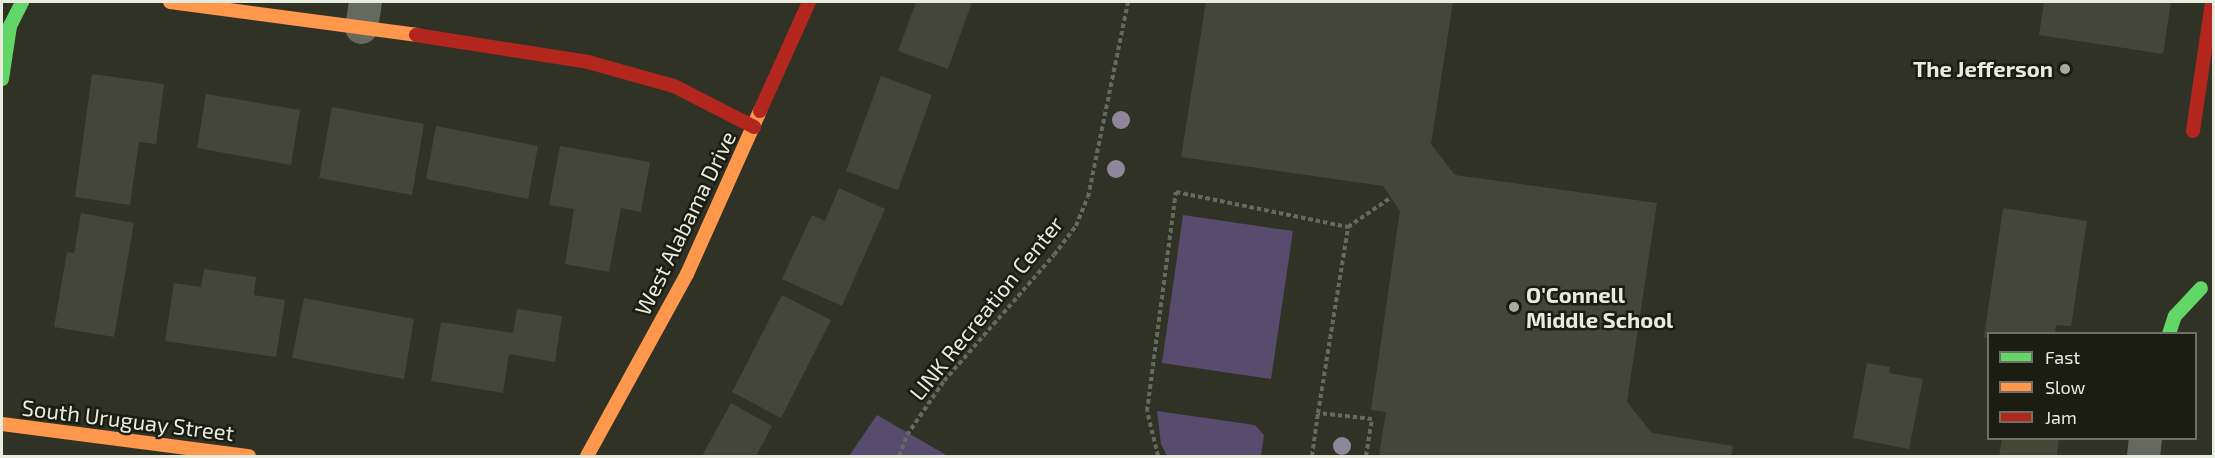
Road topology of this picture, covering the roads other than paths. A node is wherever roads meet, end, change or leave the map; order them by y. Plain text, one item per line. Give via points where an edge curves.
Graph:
1 (22, 2) edge
2 (170, 2) edge
3 (809, 2) edge
4 (2212, 2) edge
5 (363, 14) edge
6 (2, 79) edge
7 (754, 127) junction
8 (2193, 131) dead end
9 (2201, 288) dead end
10 (2169, 332) edge
11 (2, 424) edge
12 (2145, 440) edge
13 (249, 456) edge
14 (587, 456) edge
15 (2143, 456) edge

1 - 6 street via 10,26
2 - 5 street
3 - 7 street, West Alabama Drive
4 - 8 street
5 - 7 street via 588,62 674,86
7 - 14 street, West Alabama Drive via 687,274
9 - 10 street via 2175,316
11 - 13 street, South Uruguay Street
12 - 15 street

